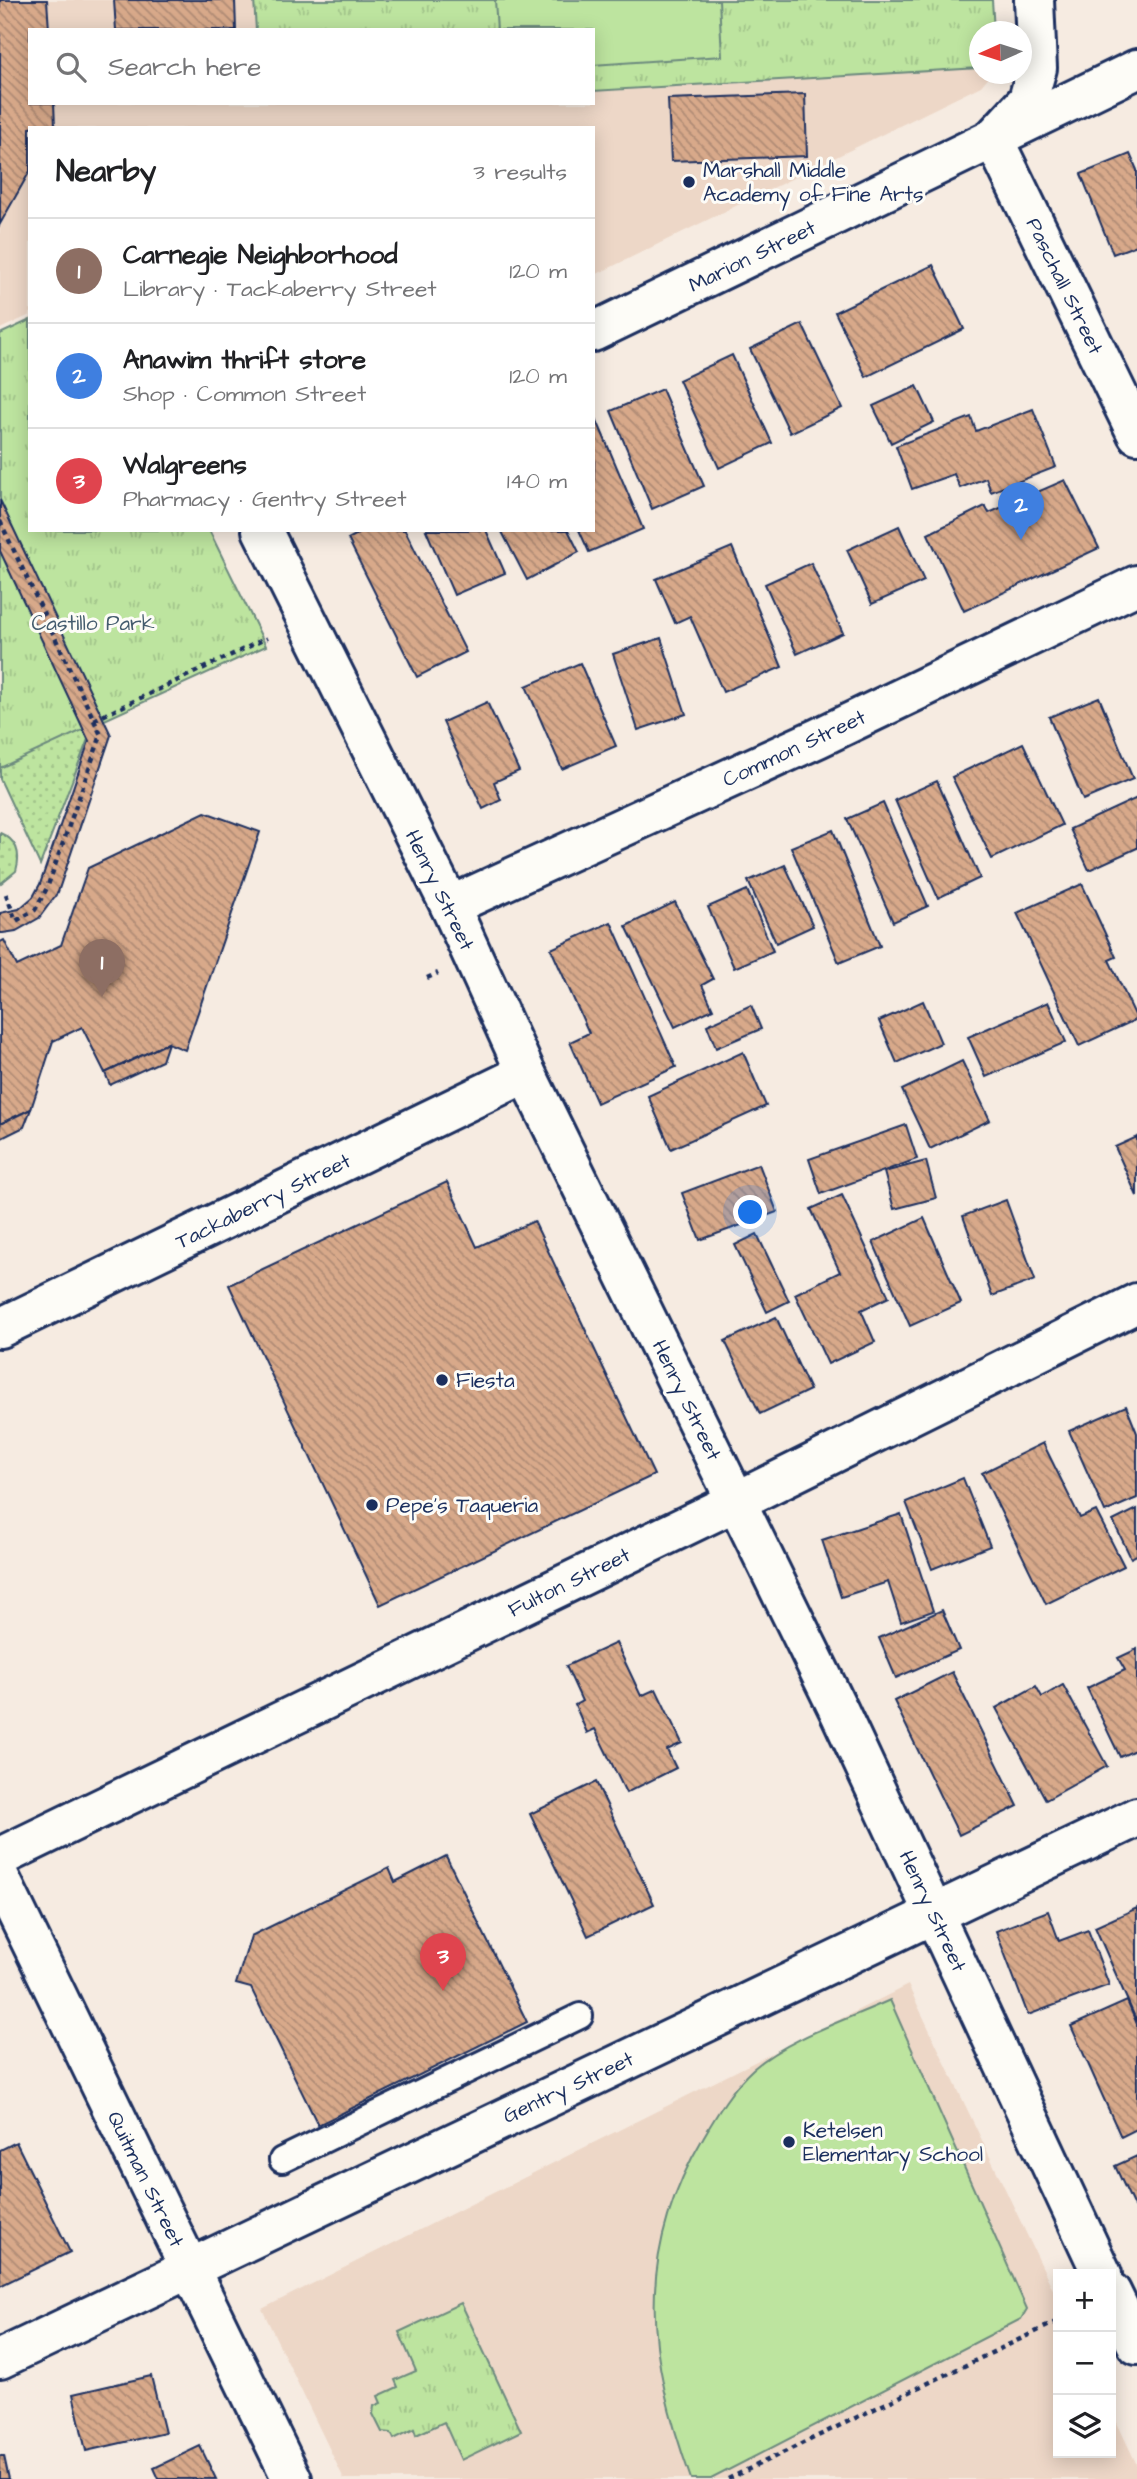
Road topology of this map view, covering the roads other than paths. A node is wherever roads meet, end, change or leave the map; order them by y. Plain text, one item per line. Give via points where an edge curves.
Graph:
1 (1034, 0) edge
2 (1137, 69) edge
3 (993, 138) junction
4 (595, 331) edge
5 (1137, 434) edge
6 (263, 532) edge
7 (1137, 584) edge
8 (450, 906) junction
9 (526, 1073) junction
10 (1137, 1303) edge
11 (0, 1328) edge
12 (737, 1502) junction
13 (1137, 1817) edge
14 (0, 1857) edge
15 (0, 1878) edge
16 (934, 1913) junction
17 (580, 2016) dead end
18 (282, 2160) dead end
19 (190, 2268) junction
20 (1100, 2269) edge
21 (1116, 2302) edge
22 (1136, 2342) edge
23 (0, 2359) edge
24 (292, 2479) edge

1 - 3 street via 1037,68 1031,90 1028,100
2 - 3 street, Marion Street
3 - 4 street, Marion Street
3 - 5 street, Paschall Street
6 - 8 street, Henry Street
7 - 8 street, Common Street via 818,738
8 - 9 street, Henry Street
9 - 11 street, Tackaberry Street
9 - 12 street, Henry Street
10 - 12 street, Fulton Street
12 - 14 street, Fulton Street
12 - 16 street, Henry Street
13 - 16 street, Gentry Street
15 - 19 street, Quitman Street
16 - 19 street, Gentry Street
16 - 20 street, Henry Street
17 - 18 lane
19 - 23 street, Gentry Street
19 - 24 street, Quitman Street
21 - 22 street

